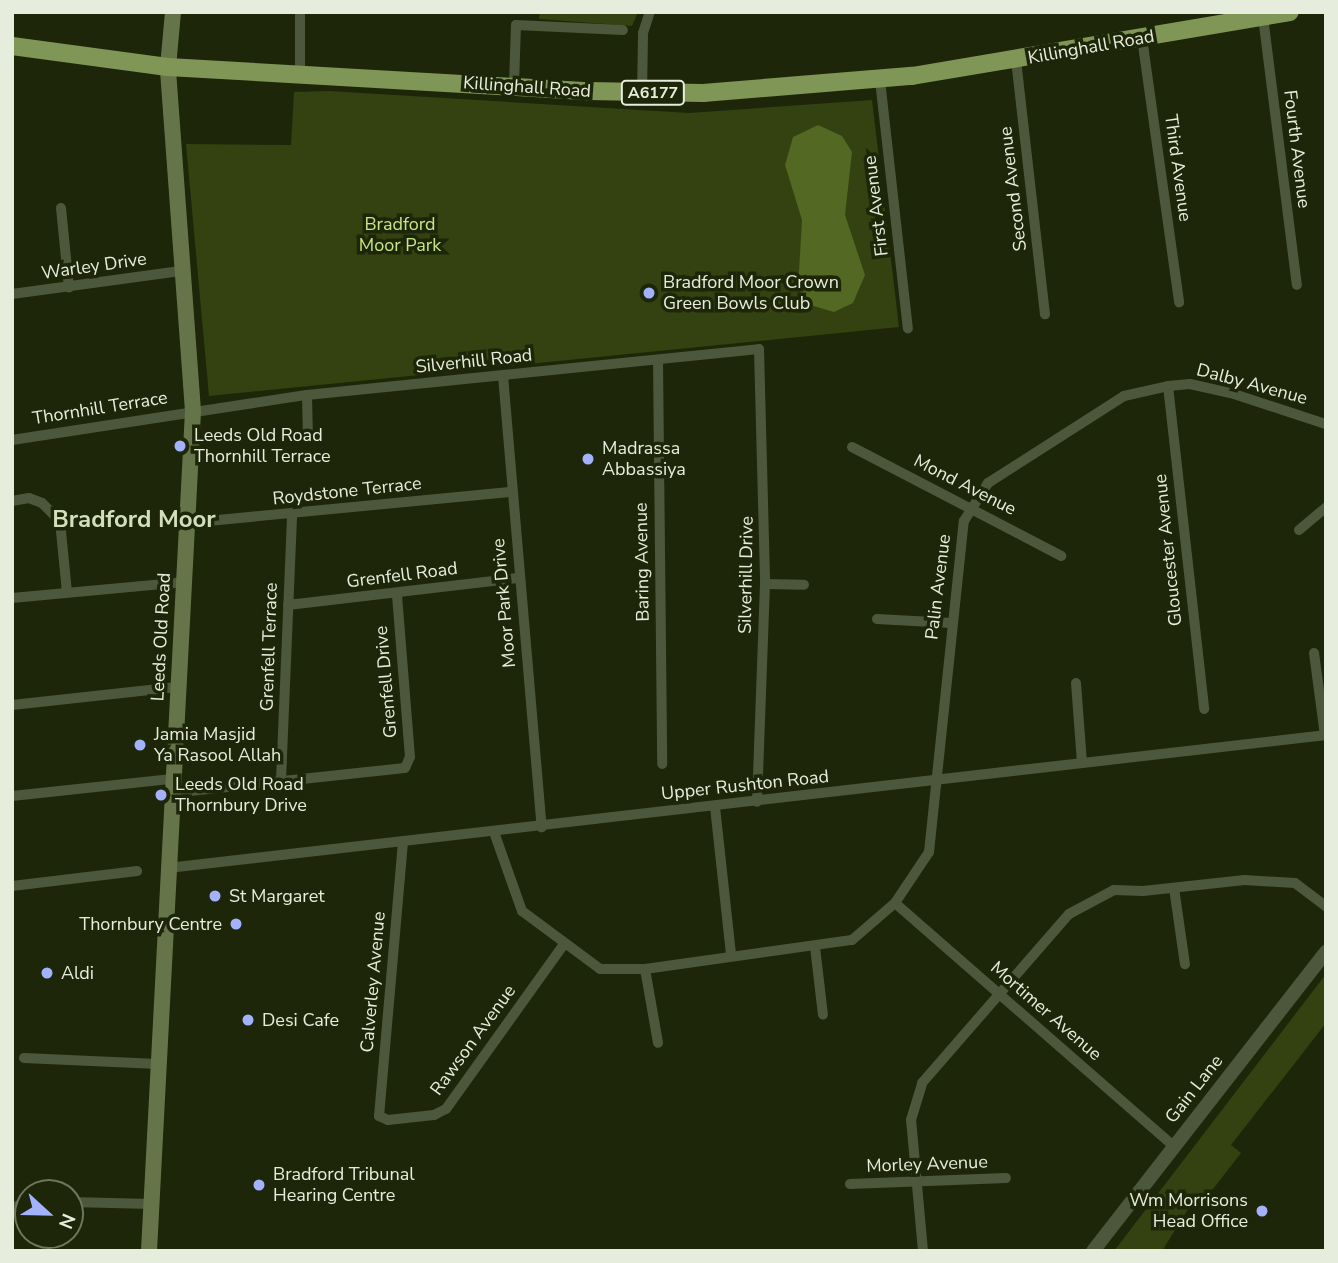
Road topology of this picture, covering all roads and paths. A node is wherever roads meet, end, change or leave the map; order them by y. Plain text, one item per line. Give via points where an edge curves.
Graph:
1 (300, 12) edge
2 (650, 12) edge
3 (1290, 12) edge
4 (171, 13) edge
5 (1263, 17) junction
6 (623, 30) dead end
7 (1142, 38) junction
8 (12, 46) edge
9 (1016, 60) junction
10 (169, 67) junction
11 (300, 75) junction
12 (880, 80) junction
13 (514, 85) junction
14 (642, 93) junction
15 (61, 208) dead end
16 (180, 271) junction
17 (1297, 285) dead end
18 (69, 288) junction
19 (12, 294) edge
20 (1179, 302) dead end
21 (1045, 314) dead end
22 (908, 328) dead end
23 (759, 349) joint
24 (658, 360) junction
25 (503, 376) junction
26 (1168, 386) junction
27 (307, 395) junction
28 (193, 411) junction
29 (1326, 424) edge
30 (308, 439) dead end
31 (12, 440) edge
32 (852, 447) dead end
33 (510, 492) junction
34 (12, 501) edge
35 (972, 507) junction
36 (1326, 507) edge
37 (292, 514) junction
38 (187, 523) junction
39 (1299, 530) dead end
40 (1061, 556) dead end
41 (519, 578) junction
42 (183, 582) junction
43 (765, 584) junction
44 (804, 585) dead end
45 (67, 593) junction
46 (397, 594) junction
47 (12, 598) edge
48 (288, 605) junction
49 (877, 619) dead end
50 (951, 623) junction
51 (1314, 653) dead end
52 (1076, 683) dead end
53 (177, 687) junction
54 (12, 705) edge
55 (1204, 709) dead end
56 (1326, 736) edge
57 (1082, 762) junction
58 (662, 764) dead end
59 (281, 780) junction
60 (935, 781) junction
61 (171, 786) junction
62 (12, 796) edge
63 (757, 802) junction
64 (715, 807) junction
65 (542, 827) junction
66 (494, 832) junction
67 (403, 842) junction
68 (168, 868) junction
69 (137, 870) dead end
70 (12, 886) edge
71 (1174, 888) junction
72 (895, 902) junction
73 (1326, 906) edge
74 (564, 944) junction
75 (815, 947) junction
76 (1326, 952) edge
77 (731, 955) junction
78 (1185, 964) dead end
79 (645, 969) junction
80 (1000, 996) junction
81 (823, 1015) dead end
82 (658, 1043) dead end
83 (24, 1058) dead end
84 (158, 1064) junction
85 (388, 1120) joint
86 (1174, 1146) junction
87 (1006, 1178) dead end
88 (850, 1184) dead end
89 (917, 1184) junction
90 (84, 1202) edge
91 (152, 1204) junction
92 (149, 1251) edge
93 (923, 1251) edge
94 (1093, 1251) edge

1 - 11 street
2 - 14 street via 643,33
3 - 5 highway, Killinghall Road / A6177
4 - 10 main road, Leeds Old Road
5 - 7 highway, Killinghall Road / A6177
5 - 17 street, Fourth Avenue
6 - 13 street via 516,25
7 - 9 highway, Killinghall Road / A6177
7 - 20 street, Third Avenue
8 - 10 highway, Killinghall Road / A6177
9 - 12 highway, Killinghall Road / A6177
9 - 21 street, Second Avenue
10 - 11 highway, Killinghall Road / A6177
10 - 16 main road, Leeds Old Road
11 - 13 highway, Killinghall Road / A6177
12 - 14 highway, Killinghall Road / A6177 via 803,88
12 - 22 street, First Avenue
13 - 14 highway, Killinghall Road / A6177
15 - 18 street
16 - 18 street, Warley Drive
16 - 28 main road, Leeds Old Road
18 - 19 street, Warley Drive
23 - 24 street, Silverhill Road
23 - 43 street, Silverhill Drive
24 - 25 street, Silverhill Road
24 - 58 street, Baring Avenue
25 - 27 street, Silverhill Road
25 - 33 street, Moor Park Drive
26 - 29 street, Dalby Avenue via 1190,384 1223,391
26 - 35 street, Palin Avenue via 1124,396 1014,463 988,483
26 - 55 street, Gloucester Avenue
27 - 28 street, Silverhill Road
27 - 30 street
28 - 31 street, Thornhill Terrace
28 - 38 main road, Leeds Old Road
32 - 35 street, Mond Avenue
33 - 37 street, Roydstone Terrace
33 - 41 street, Moor Park Drive
34 - 45 street via 30,498 60,521
35 - 40 street, Mond Avenue
35 - 50 street, Palin Avenue via 964,521
36 - 39 street
37 - 38 street, Roydstone Terrace
37 - 48 street, Grenfell Terrace
38 - 42 main road, Leeds Old Road
41 - 46 street, Grenfell Road
41 - 65 street, Moor Park Drive
42 - 45 street
42 - 53 main road, Leeds Old Road
43 - 44 street
43 - 63 street, Silverhill Drive
45 - 47 street
46 - 48 street, Grenfell Road
46 - 59 street, Grenfell Drive via 410,757 405,768
48 - 59 street, Grenfell Terrace
49 - 50 street
50 - 60 street, Palin Avenue
51 - 56 street
52 - 57 street
53 - 54 street
53 - 61 main road, Leeds Old Road
56 - 57 street, Upper Rushton Road
57 - 60 street, Upper Rushton Road
59 - 61 street
60 - 63 street, Upper Rushton Road
60 - 72 street, Palin Avenue via 929,852
61 - 62 street
61 - 68 main road, Leeds Old Road
63 - 64 street, Upper Rushton Road
64 - 65 street, Upper Rushton Road
64 - 77 street
65 - 66 street, Upper Rushton Road
66 - 67 street, Upper Rushton Road
66 - 74 street, Palin Avenue via 522,911
67 - 68 street, Upper Rushton Road
67 - 85 street, Calverley Avenue via 379,1102 379,1116
68 - 84 main road, Leeds Old Road
69 - 70 street
71 - 73 street via 1244,880 1295,883
71 - 78 street
71 - 80 street via 1114,890 1069,914
72 - 75 street, Palin Avenue via 866,933
72 - 80 street, Mortimer Avenue
74 - 79 street, Palin Avenue via 600,969
74 - 85 street, Rawson Avenue via 446,1109 434,1115
75 - 77 street, Palin Avenue
75 - 81 street
76 - 86 street, Gain Lane
77 - 79 street, Palin Avenue
79 - 82 street
80 - 86 street, Mortimer Avenue
80 - 89 street via 922,1083 911,1120
83 - 84 street
84 - 91 main road, Leeds Old Road
86 - 94 street, Gain Lane
87 - 89 street, Morley Avenue
88 - 89 street, Morley Avenue
89 - 93 street
90 - 91 street
91 - 92 main road, Leeds Old Road

